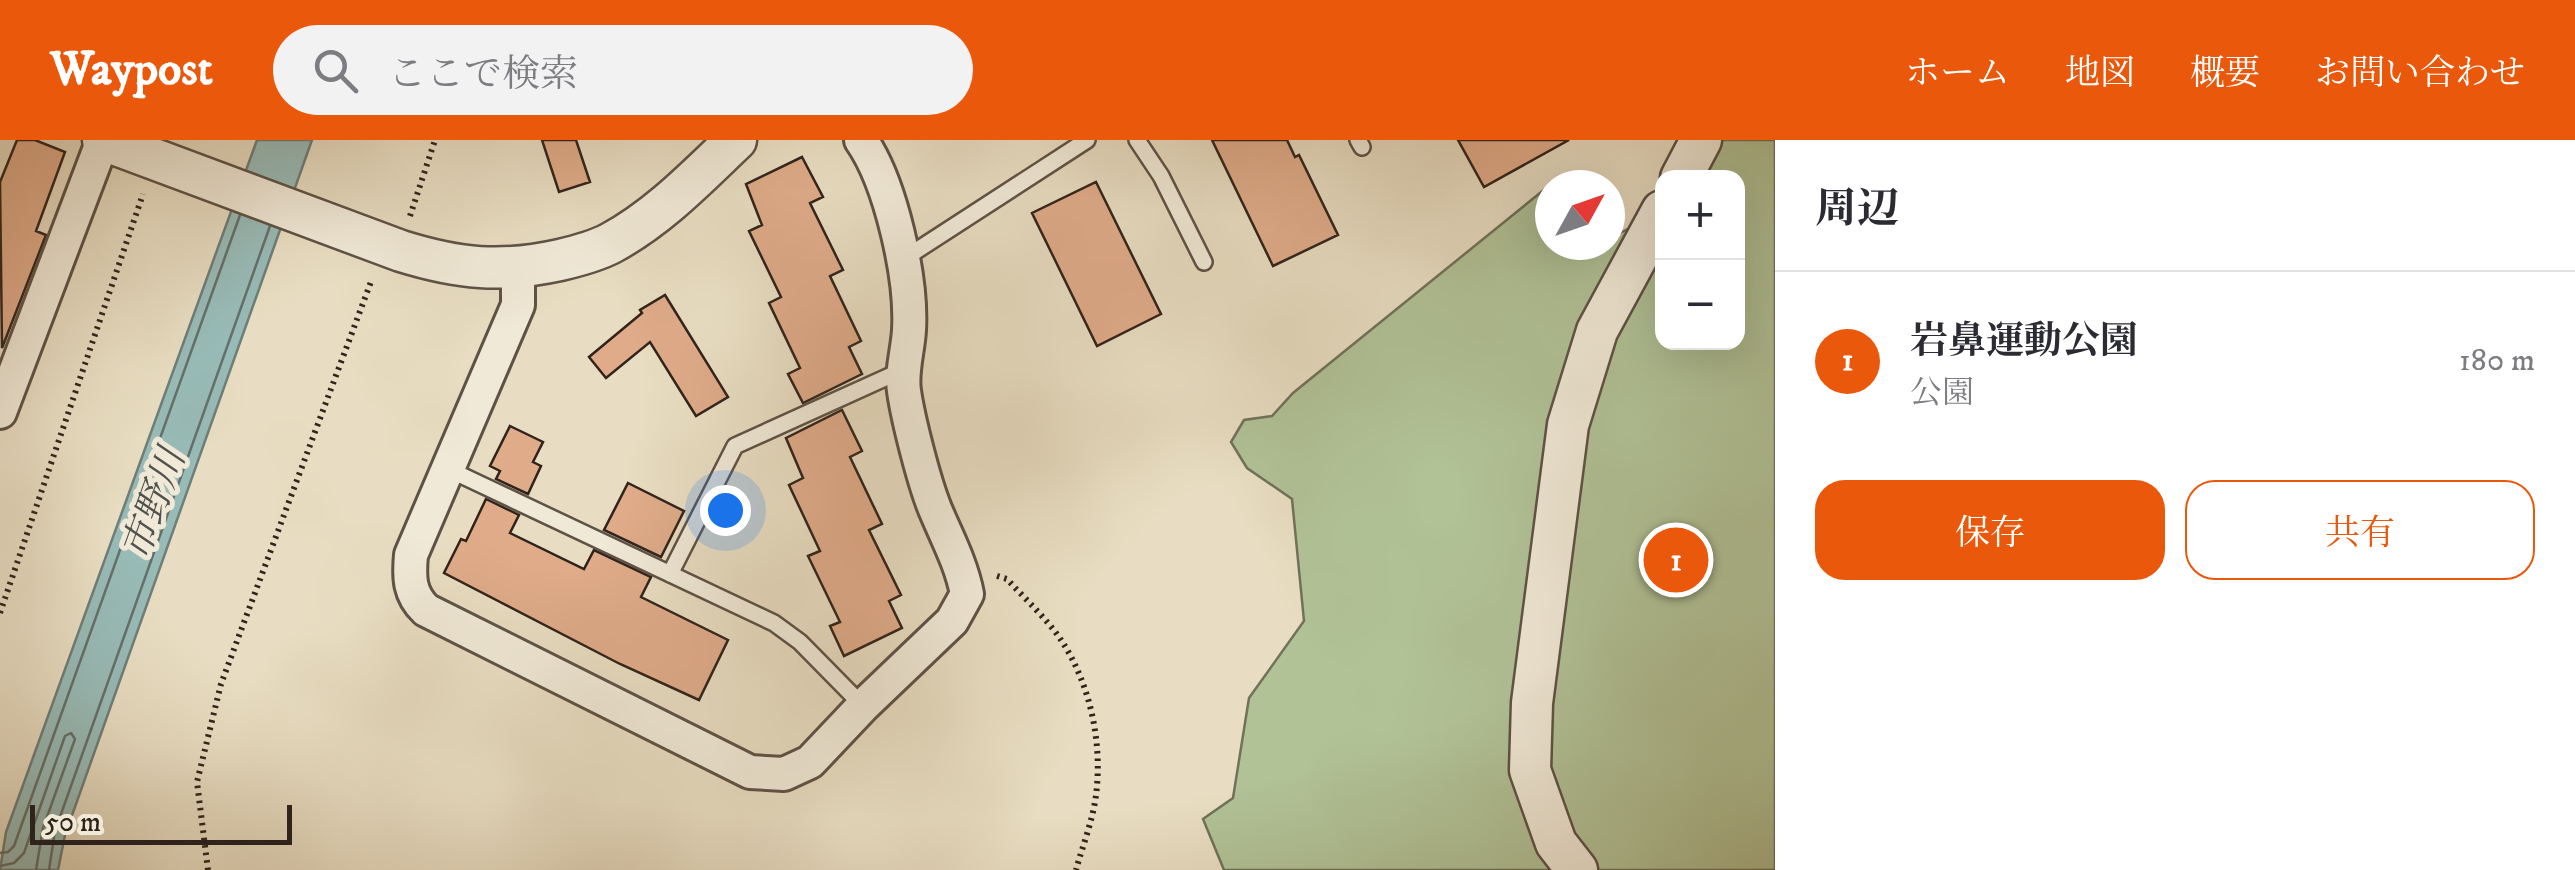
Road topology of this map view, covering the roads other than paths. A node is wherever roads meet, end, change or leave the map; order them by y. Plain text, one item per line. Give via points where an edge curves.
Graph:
1 (103, 140) edge
2 (736, 140) edge
3 (861, 140) edge
4 (1088, 140) edge
5 (1701, 140) edge
6 (1144, 142) edge
7 (1685, 170) edge
8 (1655, 224) edge
9 (902, 260) junction
10 (1204, 262) dead end
11 (518, 269) junction
12 (905, 369) junction
13 (0, 412) edge
14 (448, 469) junction
15 (670, 574) junction
16 (863, 706) junction
17 (1577, 870) edge

1 - 11 street via 440,263
1 - 13 street
2 - 11 street via 677,196 609,245
3 - 9 street via 889,198
4 - 9 lane
5 - 7 street
6 - 10 lane
8 - 17 street via 1597,331 1572,410 1532,702 1530,770 1556,843
9 - 12 street via 910,326
11 - 14 street via 518,304
12 - 15 lane via 736,446
12 - 16 street via 904,389 934,505 967,594 952,621
14 - 15 lane
14 - 16 street via 411,555 410,587 426,610 750,772 784,774 810,762
15 - 16 lane via 774,623

